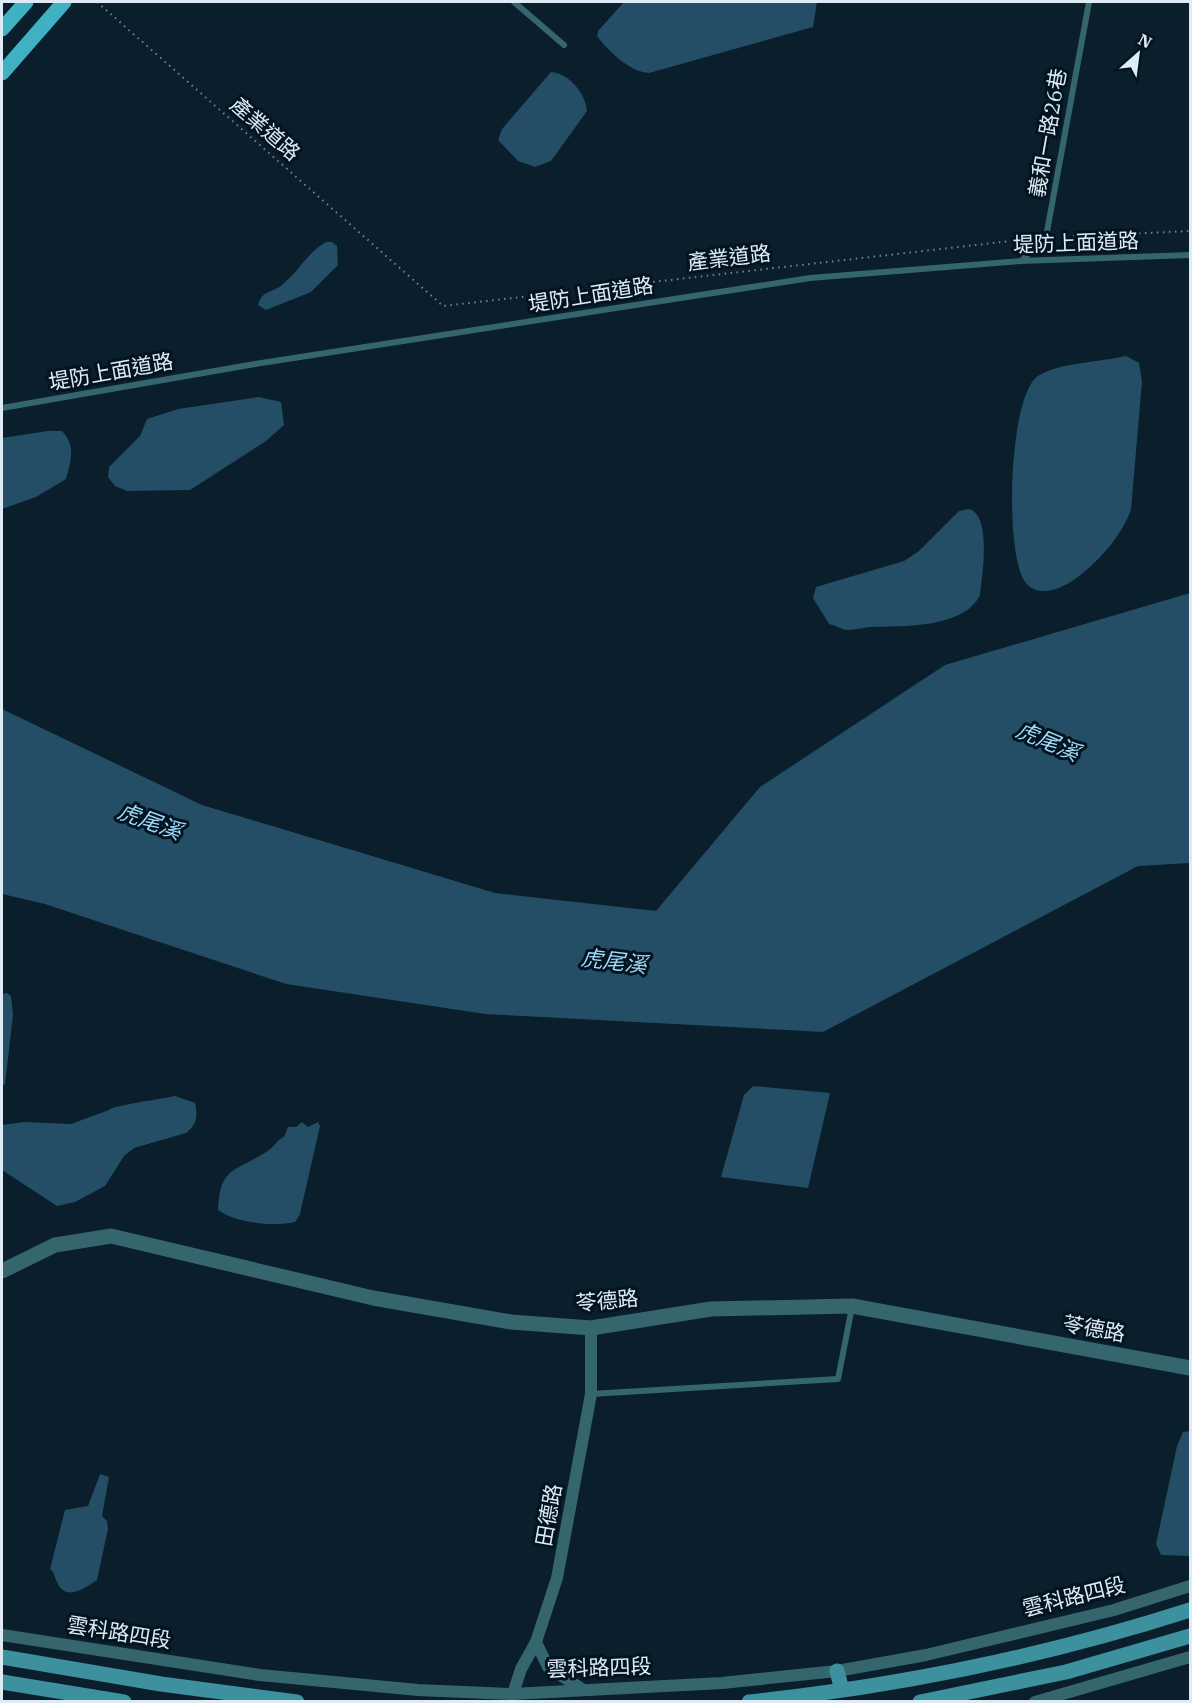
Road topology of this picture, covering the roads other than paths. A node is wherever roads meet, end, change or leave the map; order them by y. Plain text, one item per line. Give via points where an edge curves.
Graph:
1 (26, 2) edge
2 (64, 2) edge
3 (514, 2) edge
4 (1089, 2) edge
5 (2, 29) edge
6 (564, 45) dead end
7 (2, 73) edge
8 (1191, 255) edge
9 (1020, 261) junction
10 (2, 408) edge
11 (2, 1271) edge
12 (852, 1306) junction
13 (591, 1328) junction
14 (1191, 1368) edge
15 (591, 1394) junction
16 (1191, 1586) edge
17 (1191, 1610) edge
18 (2, 1635) edge
19 (1191, 1636) edge
20 (536, 1642) junction
21 (2, 1657) edge
22 (1191, 1657) edge
23 (837, 1671) junction
24 (2, 1682) edge
25 (582, 1689) junction
26 (842, 1690) junction
27 (512, 1698) edge
28 (124, 1701) edge
29 (297, 1701) edge
30 (749, 1701) edge
31 (920, 1701) edge
32 (1035, 1701) edge

1 - 5 main road
2 - 7 main road
3 - 6 lane
4 - 9 lane, 義和一路26巷 via 1046,237
8 - 9 lane, 堤防上面道路
9 - 10 lane, 堤防上面道路 via 799,280 255,364
11 - 13 street, 苓德路 via 55,1245 111,1236 373,1298 511,1322
12 - 13 street, 苓德路 via 711,1309
12 - 14 street, 苓德路
12 - 15 lane via 838,1379
13 - 15 street, 田德路
15 - 20 street, 田德路 via 557,1578
16 - 23 street, 雲科路四段 via 1103,1613 926,1655
17 - 26 main road, 雲科路四段 via 986,1665
18 - 27 street, 雲科路四段 via 260,1675
19 - 31 main road via 1066,1672
20 - 25 street via 548,1667
20 - 27 street, 田德路
21 - 29 main road, 雲科路四段 via 161,1684
22 - 32 street
23 - 25 street, 雲科路四段 via 722,1683
23 - 26 main road
24 - 28 main road
25 - 27 street, 雲科路四段
26 - 30 main road, 雲科路四段

